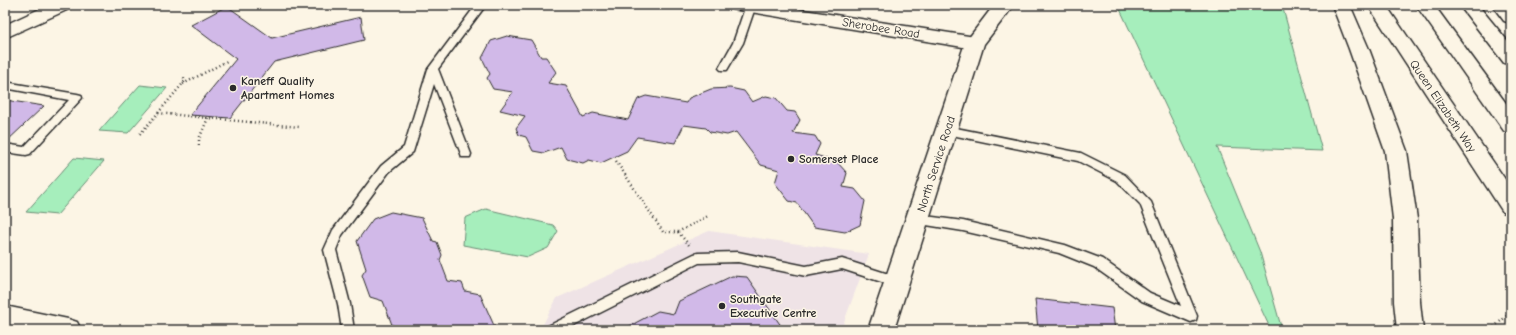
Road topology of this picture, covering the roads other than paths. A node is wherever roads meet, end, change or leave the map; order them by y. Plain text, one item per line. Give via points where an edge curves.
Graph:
1 (63, 5) edge
2 (481, 5) edge
3 (1005, 5) edge
4 (1341, 5) edge
5 (1377, 5) edge
6 (1425, 5) edge
7 (1468, 5) edge
8 (1501, 5) edge
9 (746, 6) edge
10 (1511, 17) edge
11 (5, 32) edge
12 (975, 43) junction
13 (1511, 58) edge
14 (724, 68) dead end
15 (433, 69) junction
16 (5, 85) edge
17 (1511, 126) edge
18 (946, 130) junction
19 (5, 148) edge
20 (466, 154) dead end
21 (1511, 206) edge
22 (918, 220) junction
23 (897, 282) junction
24 (5, 316) edge
25 (68, 330) edge
26 (348, 330) edge
27 (553, 330) edge
28 (881, 330) edge
29 (1410, 330) edge

1 - 11 street
2 - 15 lane
3 - 12 main road, North Service Road
4 - 29 main road via 1396,151 1405,219
5 - 21 main road, Queen Elizabeth Way
6 - 17 main road
7 - 13 main road
8 - 10 main road
9 - 12 street, Sherobee Road
9 - 14 lane via 738,43
12 - 18 main road, North Service Road
15 - 20 lane
15 - 26 lane via 410,150 385,168 337,233 330,250
16 - 19 lane via 77,98 26,151
18 - 22 main road, North Service Road
18 - 22 lane via 1081,157 1121,178 1145,202 1191,316 1146,297 1098,263 1061,248 964,226
22 - 23 main road, North Service Road
23 - 27 lane via 842,264 806,270 738,257 698,258
23 - 28 main road, North Service Road
24 - 25 main road

